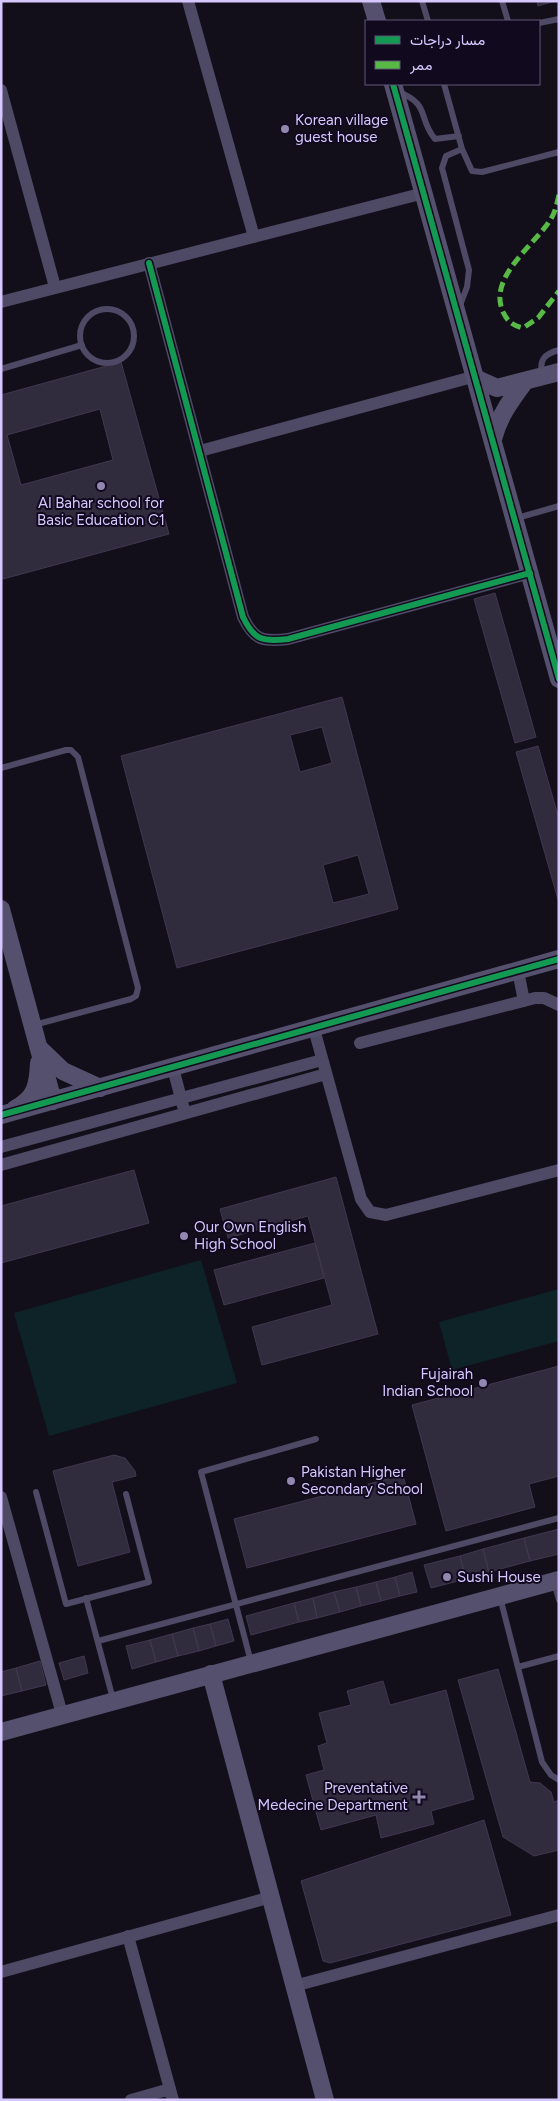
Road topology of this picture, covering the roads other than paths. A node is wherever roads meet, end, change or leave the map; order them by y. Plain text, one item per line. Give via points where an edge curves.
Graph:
1 (188, 1) edge
2 (371, 1) edge
3 (422, 1) edge
4 (502, 1) edge
5 (559, 18) edge
6 (377, 20) edge
7 (428, 20) edge
8 (508, 20) edge
9 (540, 23) edge
10 (444, 85) edge
11 (394, 87) edge
12 (1, 90) edge
13 (459, 136) junction
14 (462, 148) junction
15 (559, 152) edge
16 (424, 193) junction
17 (254, 237) junction
18 (149, 263) junction
19 (55, 288) junction
20 (1, 302) edge
21 (458, 311) junction
22 (82, 345) junction
23 (559, 350) edge
24 (1, 369) edge
25 (542, 377) edge
26 (476, 378) junction
27 (493, 439) junction
28 (200, 451) junction
29 (559, 506) edge
30 (515, 518) junction
31 (530, 573) junction
32 (559, 678) edge
33 (1, 768) edge
34 (1, 909) edge
35 (559, 959) edge
36 (518, 971) junction
37 (524, 1001) junction
38 (559, 1005) edge
39 (33, 1025) junction
40 (314, 1029) junction
41 (360, 1043) dead end
42 (39, 1047) junction
43 (322, 1060) junction
44 (173, 1068) junction
45 (326, 1074) junction
46 (100, 1088) junction
47 (181, 1098) junction
48 (53, 1100) junction
49 (185, 1113) junction
50 (4, 1114) edge
51 (1, 1148) edge
52 (1, 1165) edge
53 (559, 1170) edge
54 (316, 1439) dead end
55 (36, 1492) dead end
56 (126, 1494) dead end
57 (1, 1496) edge
58 (559, 1518) edge
59 (556, 1580) edge
60 (499, 1596) junction
61 (86, 1598) junction
62 (559, 1600) edge
63 (235, 1603) junction
64 (98, 1641) junction
65 (559, 1656) edge
66 (251, 1663) junction
67 (518, 1667) junction
68 (211, 1674) junction
69 (113, 1700) junction
70 (62, 1714) junction
71 (1, 1732) edge
72 (559, 1780) edge
73 (271, 1897) junction
74 (559, 1915) edge
75 (128, 1936) junction
76 (1, 1972) edge
77 (294, 1986) junction
78 (171, 2094) edge
79 (131, 2100) edge
80 (325, 2100) edge

1 - 17 street
2 - 6 street
3 - 7 lane
4 - 8 lane
5 - 9 lane
10 - 13 lane
11 - 13 lane via 420,105 435,139
11 - 16 street
12 - 19 street
13 - 14 lane
14 - 15 lane via 469,168 478,173
14 - 21 lane via 446,156 442,168 468,270 467,287
16 - 17 street
16 - 21 street
17 - 18 street
18 - 19 street
18 - 28 street
19 - 20 street
21 - 26 street
22 - 22 lane via 95,360 114,362 123,358 130,351 134,331 131,322 115,310 96,311 82,326
22 - 24 lane
23 - 25 lane via 542,359
25 - 26 street via 497,388
25 - 27 street via 500,416
26 - 27 street
26 - 28 street
27 - 30 street
28 - 31 street via 243,617 251,632 264,640 288,639
29 - 30 lane
30 - 31 street
31 - 32 street
33 - 39 lane via 66,750 71,750 78,757 138,988 136,996 131,999
34 - 39 street
35 - 36 street
36 - 37 street
36 - 40 street
37 - 38 street via 544,998
37 - 41 street
39 - 42 street
40 - 43 street
40 - 44 street
42 - 46 street via 62,1071
42 - 48 street
42 - 50 street via 38,1083 28,1102
43 - 45 street
43 - 47 street
44 - 46 street
44 - 47 street
45 - 49 street
45 - 53 street via 361,1199 374,1214 386,1215
46 - 48 street
47 - 49 street
47 - 51 street
48 - 50 street
49 - 52 street
54 - 63 lane via 201,1472
55 - 61 lane via 66,1604
56 - 61 lane via 149,1582
57 - 70 street
58 - 63 lane
59 - 60 street
59 - 62 lane
60 - 66 street
60 - 67 lane
61 - 64 lane
63 - 64 lane
63 - 66 lane
64 - 69 lane
65 - 67 lane
66 - 68 street
67 - 72 lane via 542,1762
68 - 69 street
68 - 73 street
69 - 70 street
70 - 71 street
73 - 75 street
73 - 77 street
74 - 77 street
75 - 76 street
75 - 78 street
77 - 80 street
78 - 79 street

